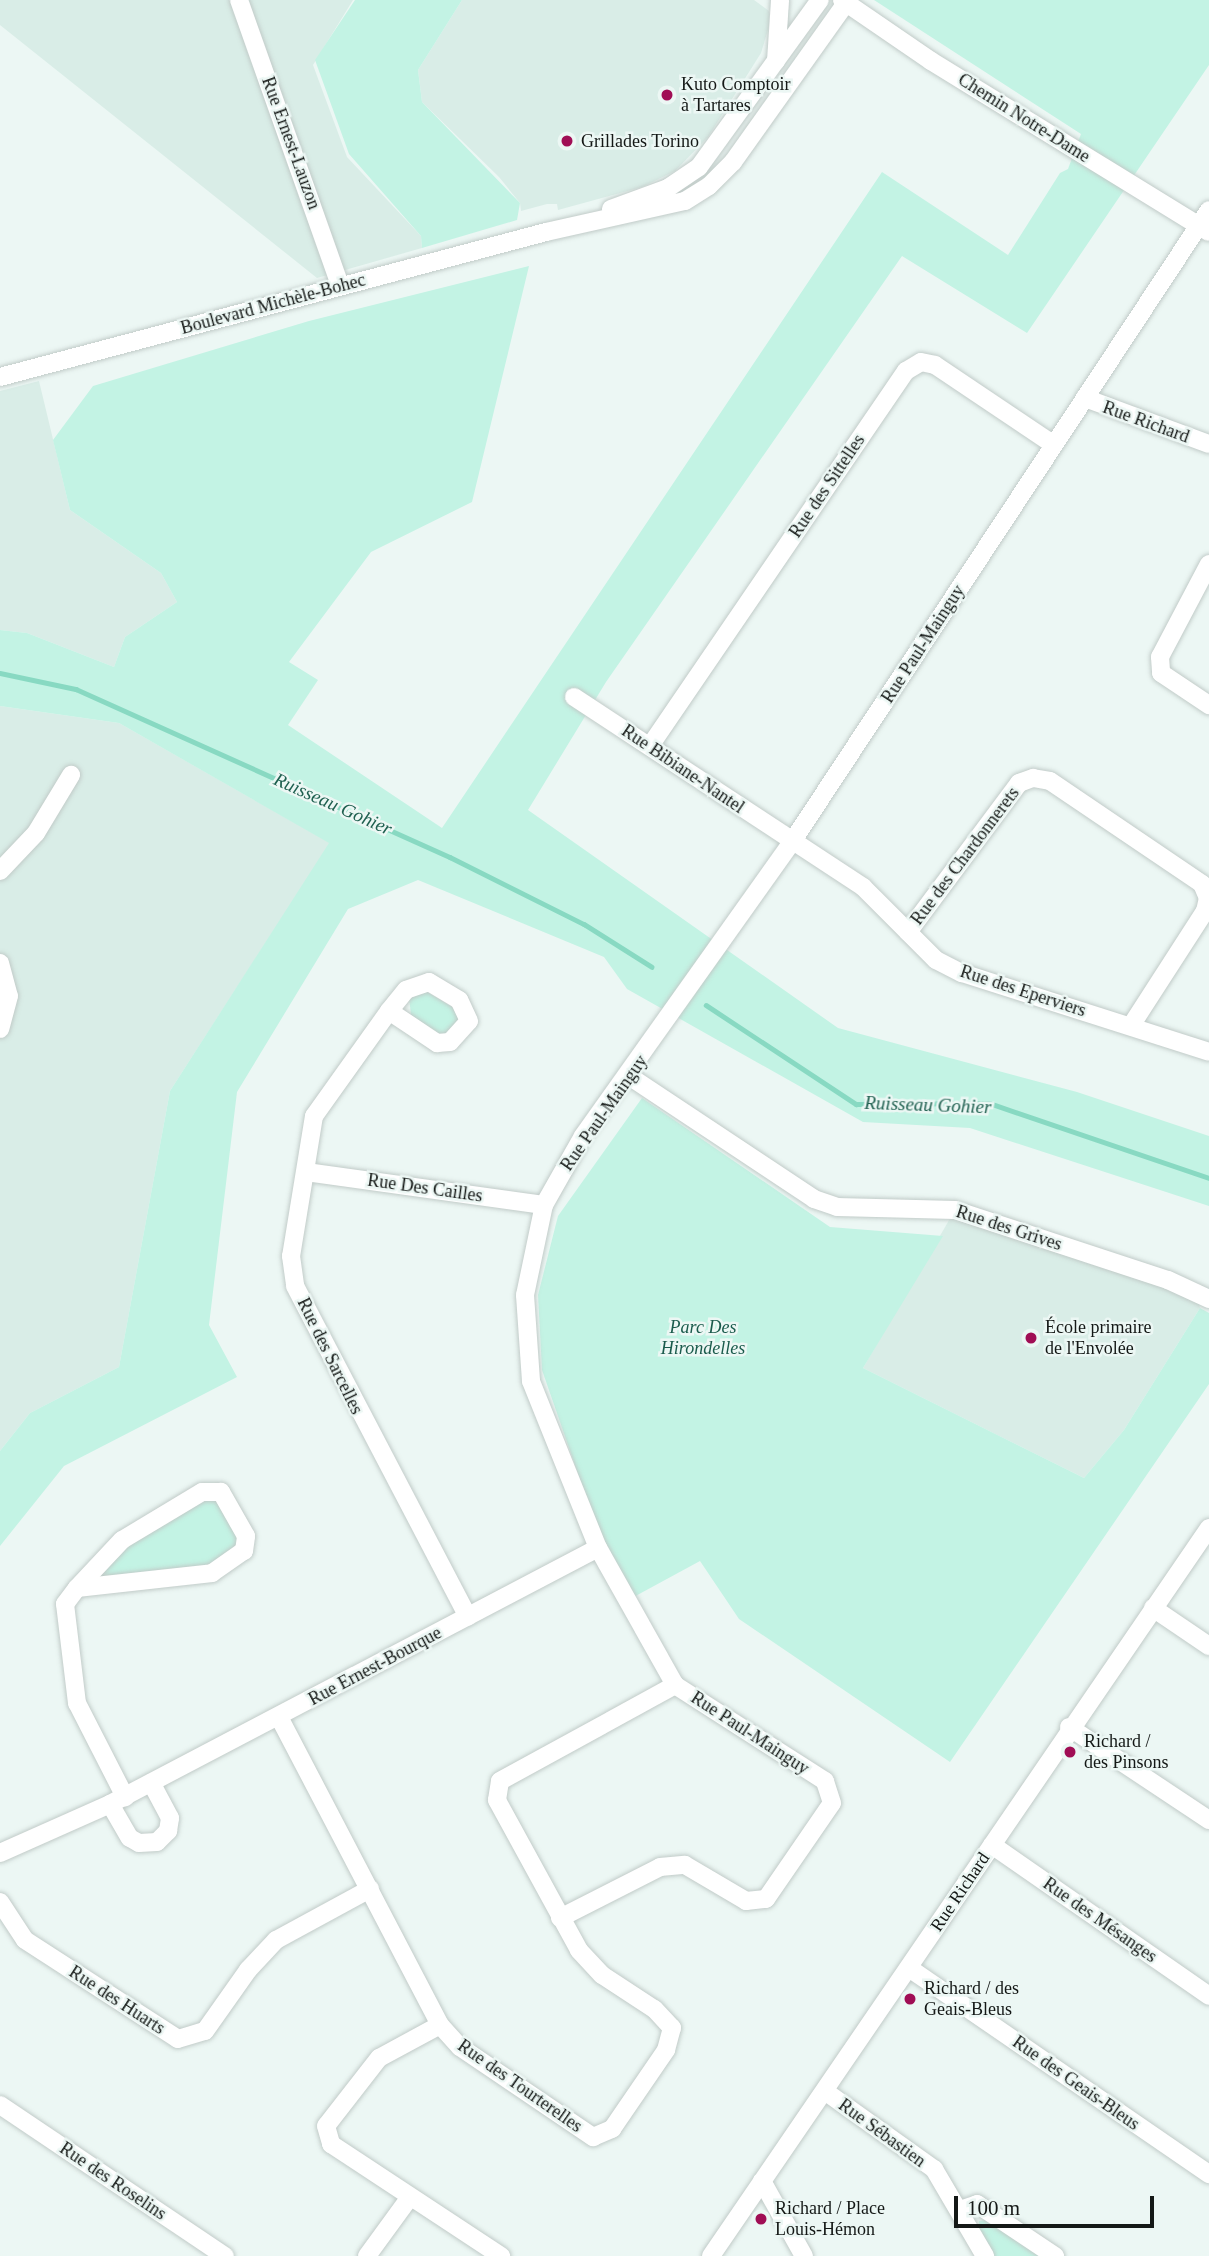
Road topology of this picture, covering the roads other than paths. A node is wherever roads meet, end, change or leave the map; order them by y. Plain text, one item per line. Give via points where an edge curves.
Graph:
1 (239, 0) edge
2 (780, 0) edge
3 (820, 0) edge
4 (845, 1) edge
5 (775, 64) junction
6 (1209, 210) edge
7 (1203, 228) edge
8 (546, 232) junction
9 (340, 286) junction
10 (0, 377) edge
11 (1085, 398) junction
12 (1209, 444) edge
13 (1054, 445) junction
14 (1209, 564) edge
15 (574, 698) dead end
16 (1209, 705) edge
17 (650, 746) junction
18 (71, 775) dead end
19 (792, 842) junction
20 (0, 871) edge
21 (908, 932) junction
22 (0, 962) edge
23 (389, 1012) dead end
24 (1130, 1026) junction
25 (0, 1029) edge
26 (1209, 1052) edge
27 (629, 1076) junction
28 (306, 1172) junction
29 (544, 1205) junction
30 (1209, 1299) edge
31 (1209, 1528) edge
32 (598, 1548) junction
33 (77, 1588) junction
34 (1153, 1608) junction
35 (468, 1617) junction
36 (1209, 1646) edge
37 (676, 1685) junction
38 (279, 1717) junction
39 (1069, 1727) junction
40 (151, 1783) junction
41 (118, 1801) junction
42 (1209, 1821) edge
43 (992, 1845) junction
44 (0, 1853) edge
45 (370, 1888) junction
46 (0, 1902) edge
47 (560, 1918) junction
48 (909, 1968) junction
49 (1209, 1996) edge
50 (440, 2025) junction
51 (826, 2092) junction
52 (0, 2105) edge
53 (1209, 2174) edge
54 (762, 2181) junction
55 (410, 2197) junction
56 (960, 2210) junction
57 (225, 2256) edge
58 (368, 2256) edge
59 (501, 2256) edge
60 (710, 2256) edge
61 (804, 2256) edge
62 (985, 2256) edge
63 (1055, 2256) edge

1 - 9 street, Rue Ernest-Lauzon
2 - 5 street
3 - 5 street, Boulevard Michèle-Bohec
4 - 7 street, Chemin Notre-Dame
4 - 8 street, Boulevard Michèle-Bohec via 739,155 709,186 671,206
5 - 8 street, Boulevard Michèle-Bohec via 722,140 691,174 650,196
6 - 7 street, Rue Paul-Mainguy
7 - 11 street, Rue Paul-Mainguy
8 - 9 street, Boulevard Michèle-Bohec
9 - 10 street, Boulevard Michèle-Bohec
11 - 12 street, Rue Richard
11 - 13 street, Rue Paul-Mainguy
13 - 17 street, Rue des Sittelles via 935,365 921,362 906,371
13 - 19 street, Rue Paul-Mainguy
14 - 16 street via 1160,657 1161,673
15 - 17 street, Rue Bibiane-Nantel
17 - 19 street, Rue Bibiane-Nantel
18 - 20 street via 36,833
19 - 21 street, Rue des Eperviers via 863,887
19 - 27 street, Rue Paul-Mainguy
21 - 24 street, Rue des Eperviers via 936,960 962,973
21 - 24 street, Rue des Chardonnerets via 1019,783 1033,778 1050,781 1202,884 1208,898 1205,911
22 - 25 street via 9,996
23 - 28 street, Rue des Sarcelles via 314,1116
24 - 26 street, Rue des Eperviers
27 - 29 street, Rue Paul-Mainguy via 583,1136
27 - 30 street, Rue des Grives via 814,1199 837,1208 955,1210 1168,1280
28 - 29 street, Rue Des Cailles
28 - 35 street, Rue des Sarcelles via 291,1256 295,1286
29 - 32 street, Rue Paul-Mainguy via 525,1295 531,1381
31 - 34 street, Rue Richard
32 - 35 street, Rue Ernest-Bourque
32 - 37 street, Rue Paul-Mainguy via 611,1563
33 - 33 street via 121,1540 202,1492 221,1492 246,1536 244,1551 212,1573
33 - 41 street via 65,1604 65,1615 77,1703
34 - 36 street
34 - 39 street, Rue Richard
35 - 38 street, Rue Ernest-Bourque
37 - 47 street, Rue des Tourterelles via 500,1781 497,1800
37 - 47 street, Rue Paul-Mainguy via 825,1781 832,1803 766,1899 746,1901 685,1865 660,1867
38 - 40 street, Rue Ernest-Bourque
38 - 45 street, Rue des Tourterelles
39 - 42 street
39 - 43 street, Rue Richard
40 - 41 street, Rue Ernest-Bourque
40 - 41 street via 170,1818 168,1831 157,1842 139,1843 130,1838
41 - 44 street, Rue Ernest-Bourque
43 - 48 street, Rue Richard
43 - 49 street, Rue des Mésanges
45 - 46 street, Rue des Huarts via 276,1940 248,1970 205,2031 178,2039 25,1940
45 - 50 street, Rue des Tourterelles
47 - 50 street, Rue des Tourterelles via 579,1950 602,1975 654,2009 672,2028 666,2050 612,2129 593,2137 460,2047
48 - 51 street, Rue Richard
48 - 53 street, Rue des Geais-Bleus
50 - 55 street via 379,2058 326,2126 331,2144
51 - 54 street, Rue Richard
51 - 56 street, Rue Sébastien via 934,2169
52 - 57 street, Rue des Roselins
54 - 60 street, Rue Richard
54 - 61 street
55 - 58 street
55 - 59 street
56 - 62 street, Rue Sébastien
56 - 63 street via 976,2204

